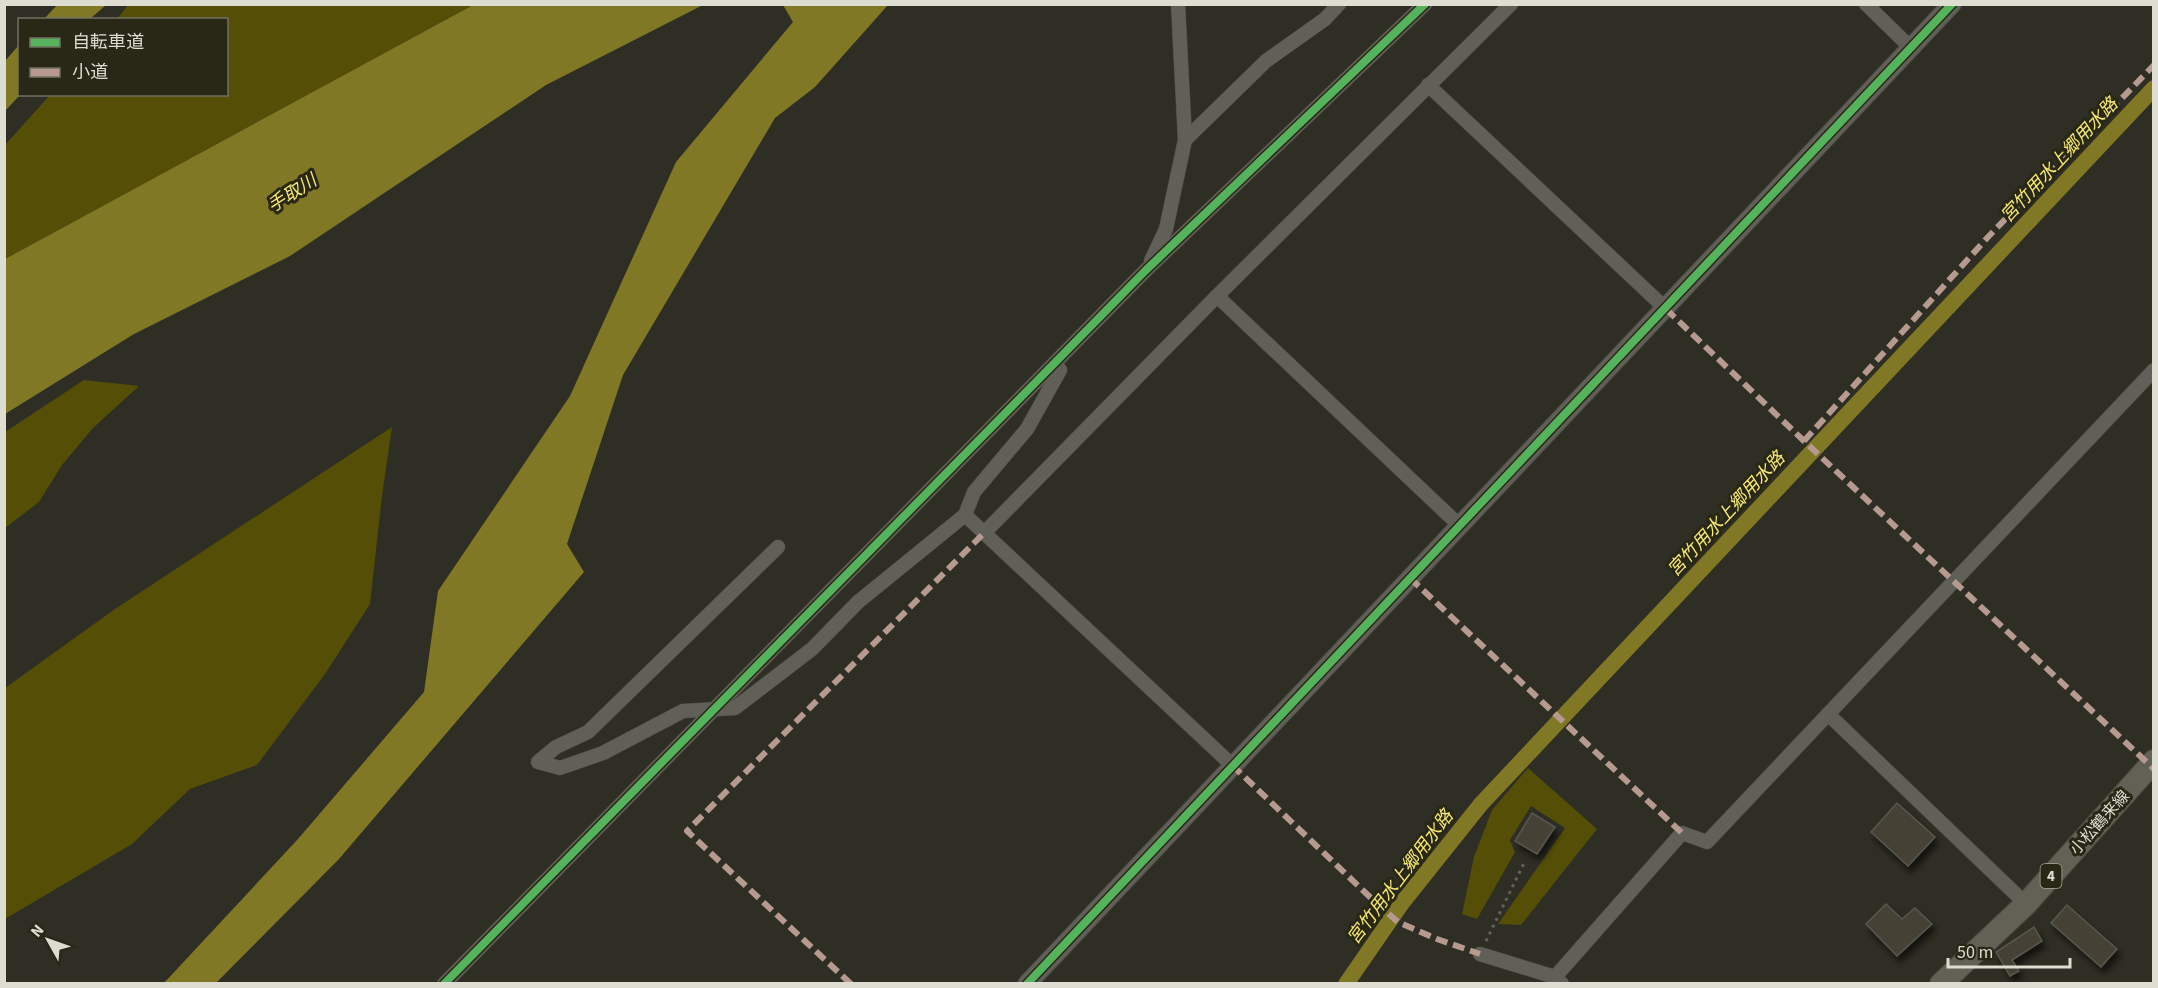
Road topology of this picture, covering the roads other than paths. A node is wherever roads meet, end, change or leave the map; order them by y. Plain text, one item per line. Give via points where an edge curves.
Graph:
1 (1178, 4) edge
2 (1340, 4) edge
3 (1425, 4) edge
4 (1511, 4) edge
5 (1866, 4) edge
6 (1952, 4) edge
7 (1911, 48) junction
8 (1428, 85) junction
9 (1185, 140) junction
10 (1146, 270) junction
11 (1217, 296) junction
12 (1666, 309) junction
13 (1055, 363) junction
14 (2154, 370) edge
15 (965, 515) junction
16 (1460, 526) junction
17 (984, 533) junction
18 (778, 547) dead end
19 (714, 709) junction
20 (1828, 714) junction
21 (2154, 761) edge
22 (1232, 765) junction
23 (2026, 904) junction
24 (1480, 954) road end
25 (1558, 980) edge
26 (444, 984) edge
27 (1027, 984) edge
28 (1941, 984) edge

1 - 9 street
2 - 9 street via 1266,62
3 - 10 street
4 - 8 street
5 - 7 street
6 - 7 street
7 - 12 street
8 - 11 street
8 - 12 street
9 - 10 street via 1166,229
10 - 13 street
11 - 16 street
11 - 17 street
12 - 16 street
13 - 15 street via 1060,370 1028,429 974,492
13 - 19 street
14 - 20 street
15 - 17 street
15 - 19 street via 858,602 812,649 735,708
16 - 22 street
17 - 22 street
18 - 19 street via 588,732 556,747 538,762 560,768 603,753 682,711
19 - 26 street
20 - 23 street
20 - 25 street via 1707,842 1682,832
21 - 23 main road, 小松鶴来線 / 4
22 - 27 street
23 - 28 main road, 小松鶴来線 / 4
24 - 25 street

